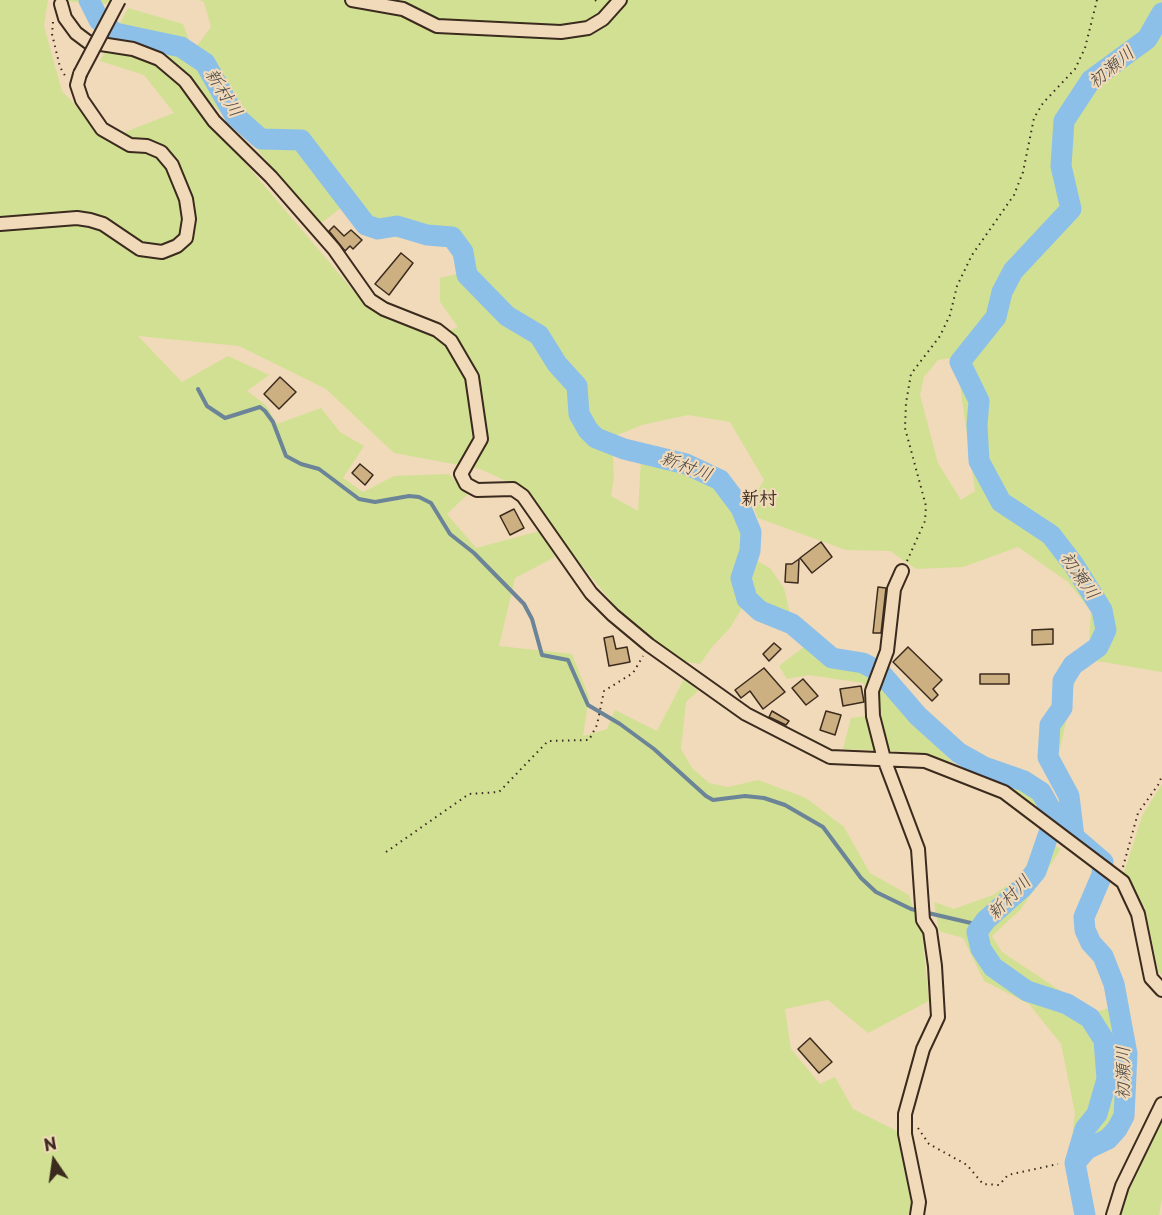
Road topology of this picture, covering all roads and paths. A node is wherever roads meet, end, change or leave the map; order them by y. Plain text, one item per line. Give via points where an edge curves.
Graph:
1 (119, 0) edge
2 (352, 0) edge
3 (620, 0) edge
4 (1097, 0) edge
5 (61, 4) joint
6 (79, 79) junction
7 (0, 224) edge
8 (902, 572) joint
9 (649, 645) junction
10 (884, 759) junction
11 (1162, 776) edge
12 (1162, 783) edge
13 (1158, 785) junction
14 (386, 852) dead end
15 (1123, 882) junction
16 (1162, 990) edge
17 (1162, 1104) edge
18 (917, 1127) dead end
19 (1058, 1164) dead end
20 (917, 1215) edge
21 (1113, 1215) edge

1 - 6 street, bridge
2 - 3 street via 403,9 437,26 561,32 588,28 603,19
4 - 8 path via 1085,48 1075,69 1034,118 1014,195 972,255 940,336 911,374 905,428 926,506 925,521
5 - 6 path via 53,20 52,34 64,76
5 - 9 street via 65,18 88,42 133,49 159,59 185,81 214,121 271,177 334,249 370,300 437,330 451,341 472,376 481,439 460,474 466,484 477,490 513,489 523,496 591,593
6 - 7 street via 82,100 102,129 130,145 161,152 172,165 186,199 186,238 162,252 140,249 103,224 90,220
8 - 10 street via 894,589 888,651 872,691 873,716
9 - 10 street via 746,714 831,757
9 - 14 path via 633,673 603,691 597,724 589,740 548,741 499,792 468,794
10 - 15 street via 925,761 998,789
10 - 20 street via 918,849 923,920 930,931 938,1017 923,1049 905,1114 919,1202
11 - 13 path
12 - 13 path
13 - 15 path via 1138,813 1123,861
15 - 16 street via 1138,914 1151,978
17 - 21 street via 1122,1186
18 - 19 path via 928,1144 968,1165 983,1184 999,1185 1008,1175

